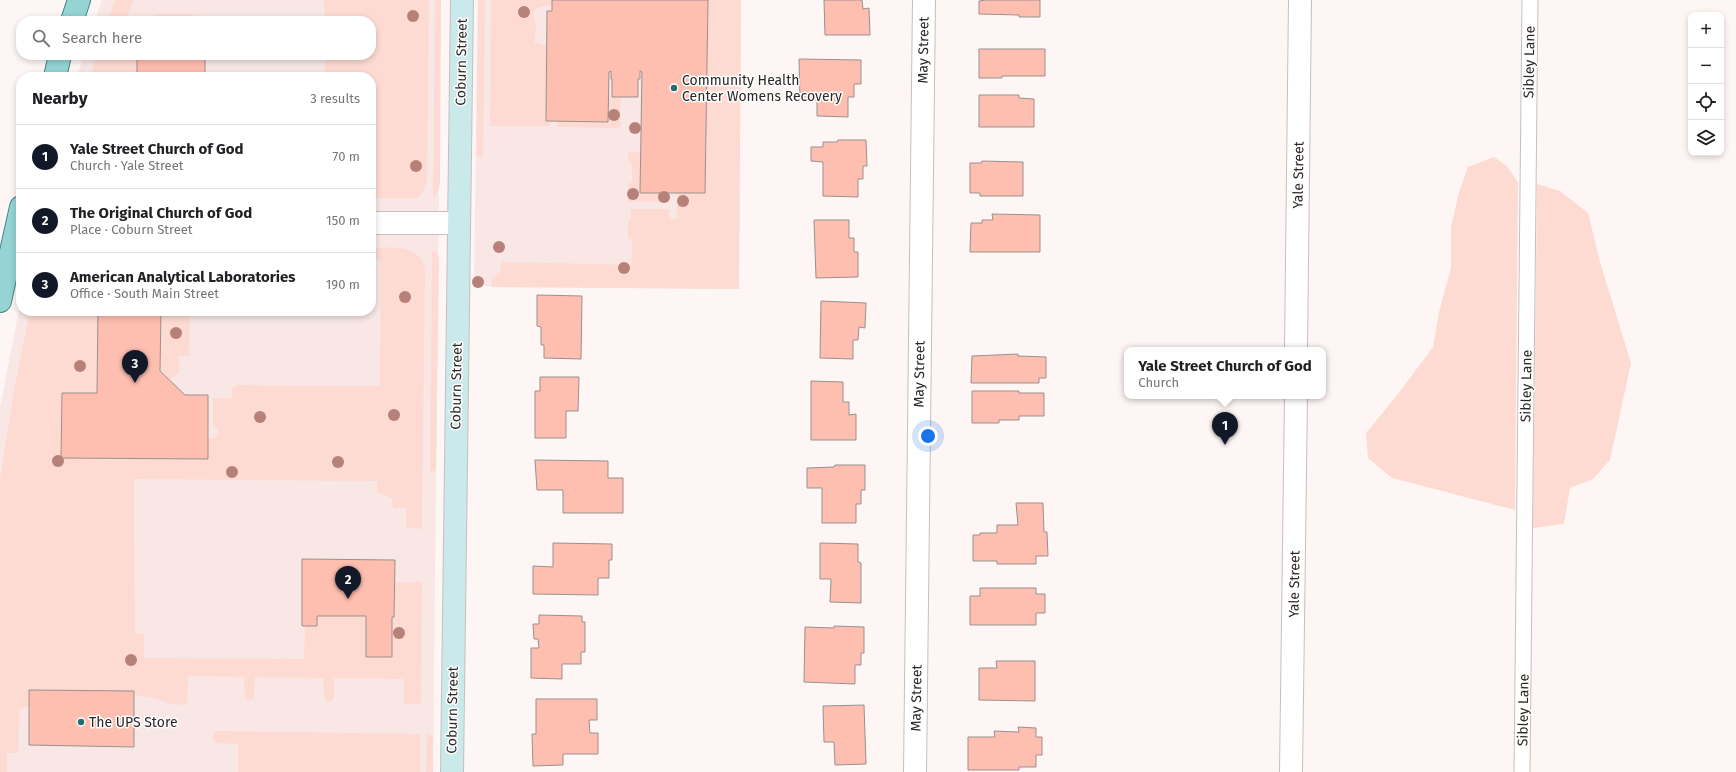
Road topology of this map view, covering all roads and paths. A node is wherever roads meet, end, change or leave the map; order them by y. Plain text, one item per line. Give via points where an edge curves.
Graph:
1 (79, 0) edge
2 (462, 0) edge
3 (924, 0) edge
4 (1300, 0) edge
5 (1530, 0) edge
6 (74, 16) edge
7 (59, 60) edge
8 (56, 72) edge
9 (376, 223) edge
10 (458, 223) junction
11 (16, 229) edge
12 (0, 301) edge
13 (1296, 347) edge
14 (1296, 399) edge
15 (452, 772) edge
16 (915, 772) edge
17 (1291, 772) edge
18 (1522, 772) edge

1 - 6 main road
2 - 10 street, Coburn Street
3 - 16 street, May Street
4 - 13 street, Yale Street
5 - 18 lane, Sibley Lane
7 - 8 main road
9 - 10 street
10 - 15 street, Coburn Street
11 - 12 main road
14 - 17 street, Yale Street

